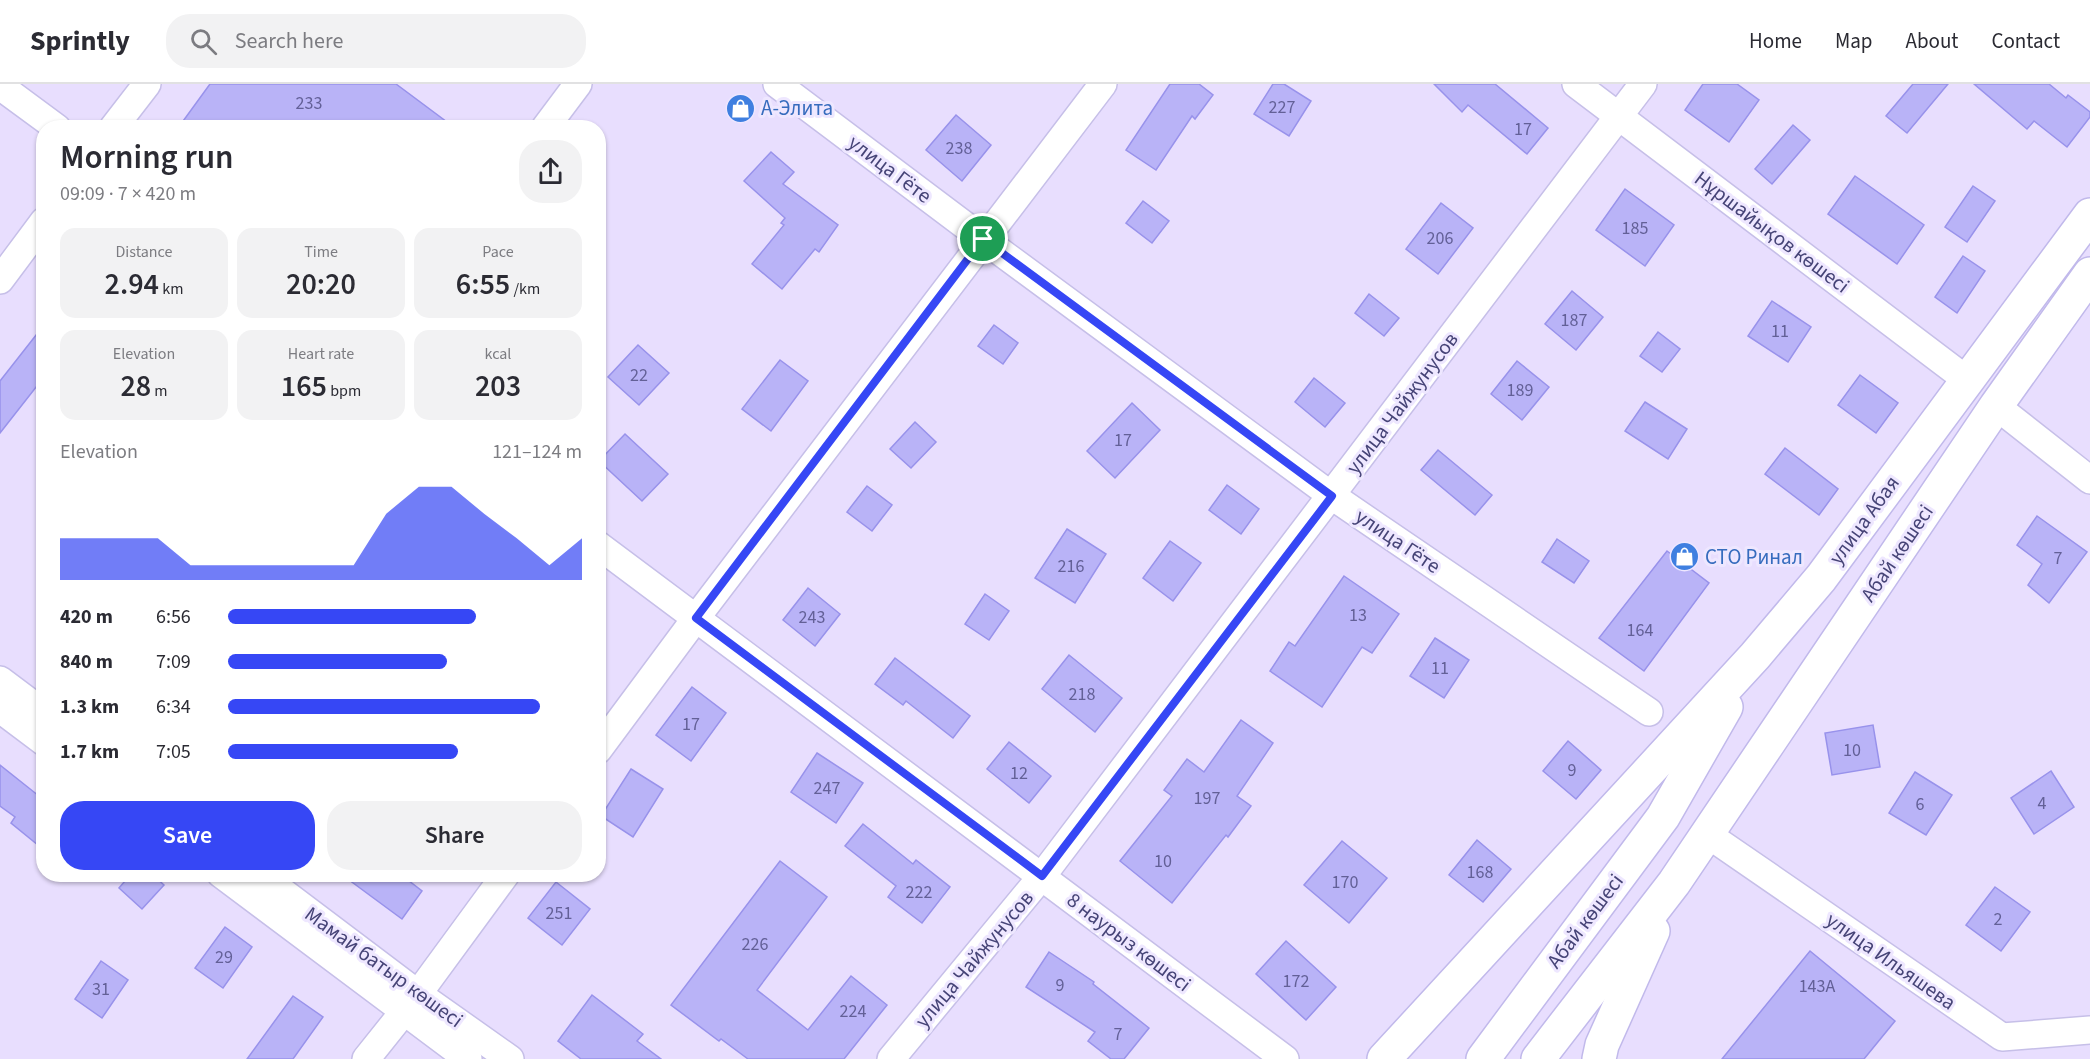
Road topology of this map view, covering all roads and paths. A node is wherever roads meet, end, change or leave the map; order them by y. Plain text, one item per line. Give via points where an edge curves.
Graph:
1 (147, 84) edge
2 (578, 84) edge
3 (777, 84) edge
4 (1103, 84) edge
5 (1576, 84) edge
6 (1643, 84) edge
7 (0, 86) edge
8 (1620, 116) junction
9 (46, 120) edge
10 (119, 120) edge
11 (551, 120) edge
12 (2090, 215) edge
13 (36, 232) edge
14 (983, 239) junction
15 (2090, 274) edge
16 (0, 280) edge
17 (1967, 380) junction
18 (1996, 406) junction
19 (2090, 480) edge
20 (1332, 496) junction
21 (606, 551) edge
22 (696, 618) junction
23 (1755, 656) junction
24 (0, 680) edge
25 (36, 707) edge
26 (0, 709) edge
27 (1649, 712) dead end
28 (36, 736) edge
29 (606, 739) edge
30 (1707, 834) junction
31 (1042, 876) junction
32 (233, 882) edge
33 (268, 882) edge
34 (500, 882) edge
35 (1674, 883) junction
36 (411, 1003) junction
37 (2090, 1030) edge
38 (366, 1059) edge
39 (468, 1059) edge
40 (510, 1059) edge
41 (891, 1059) edge
42 (1285, 1059) edge
43 (1384, 1059) edge
44 (1483, 1059) edge
45 (1538, 1059) edge
46 (1599, 1059) edge

1 - 10 street
2 - 11 street
3 - 14 street, улица Гёте
4 - 14 street
5 - 8 street, Нұршайықов көшесі
6 - 8 street, улица Чайжунусов
7 - 9 street
8 - 17 street, Нұршайықов көшесі
8 - 20 street, улица Чайжунусов
12 - 17 main road
13 - 16 street
14 - 20 street, улица Гёте
14 - 22 street
15 - 18 main road, Абай көшесі
17 - 23 main road, улица Абая via 1821,578
18 - 19 street
18 - 30 main road, Абай көшесі
20 - 27 street, улица Гёте
20 - 31 street, улица Чайжунусов
21 - 22 street, 8 наурыз көшесі
22 - 29 street
22 - 31 street, 8 наурыз көшесі
23 - 43 main road
23 - 44 main road, Абай көшесі via 1663,816
24 - 25 street
26 - 28 street
30 - 35 main road, Абай көшесі
30 - 37 street, улица Ильяшева via 2001,1037
31 - 41 street, улица Чайжунусов
31 - 42 street, 8 наурыз көшесі
32 - 36 street, Мамай батыр көшесі
33 - 36 street, Мамай батыр көшесі
34 - 36 street
35 - 45 main road
35 - 46 main road
36 - 38 street
36 - 39 street, Мамай батыр көшесі
36 - 40 street, Мамай батыр көшесі

